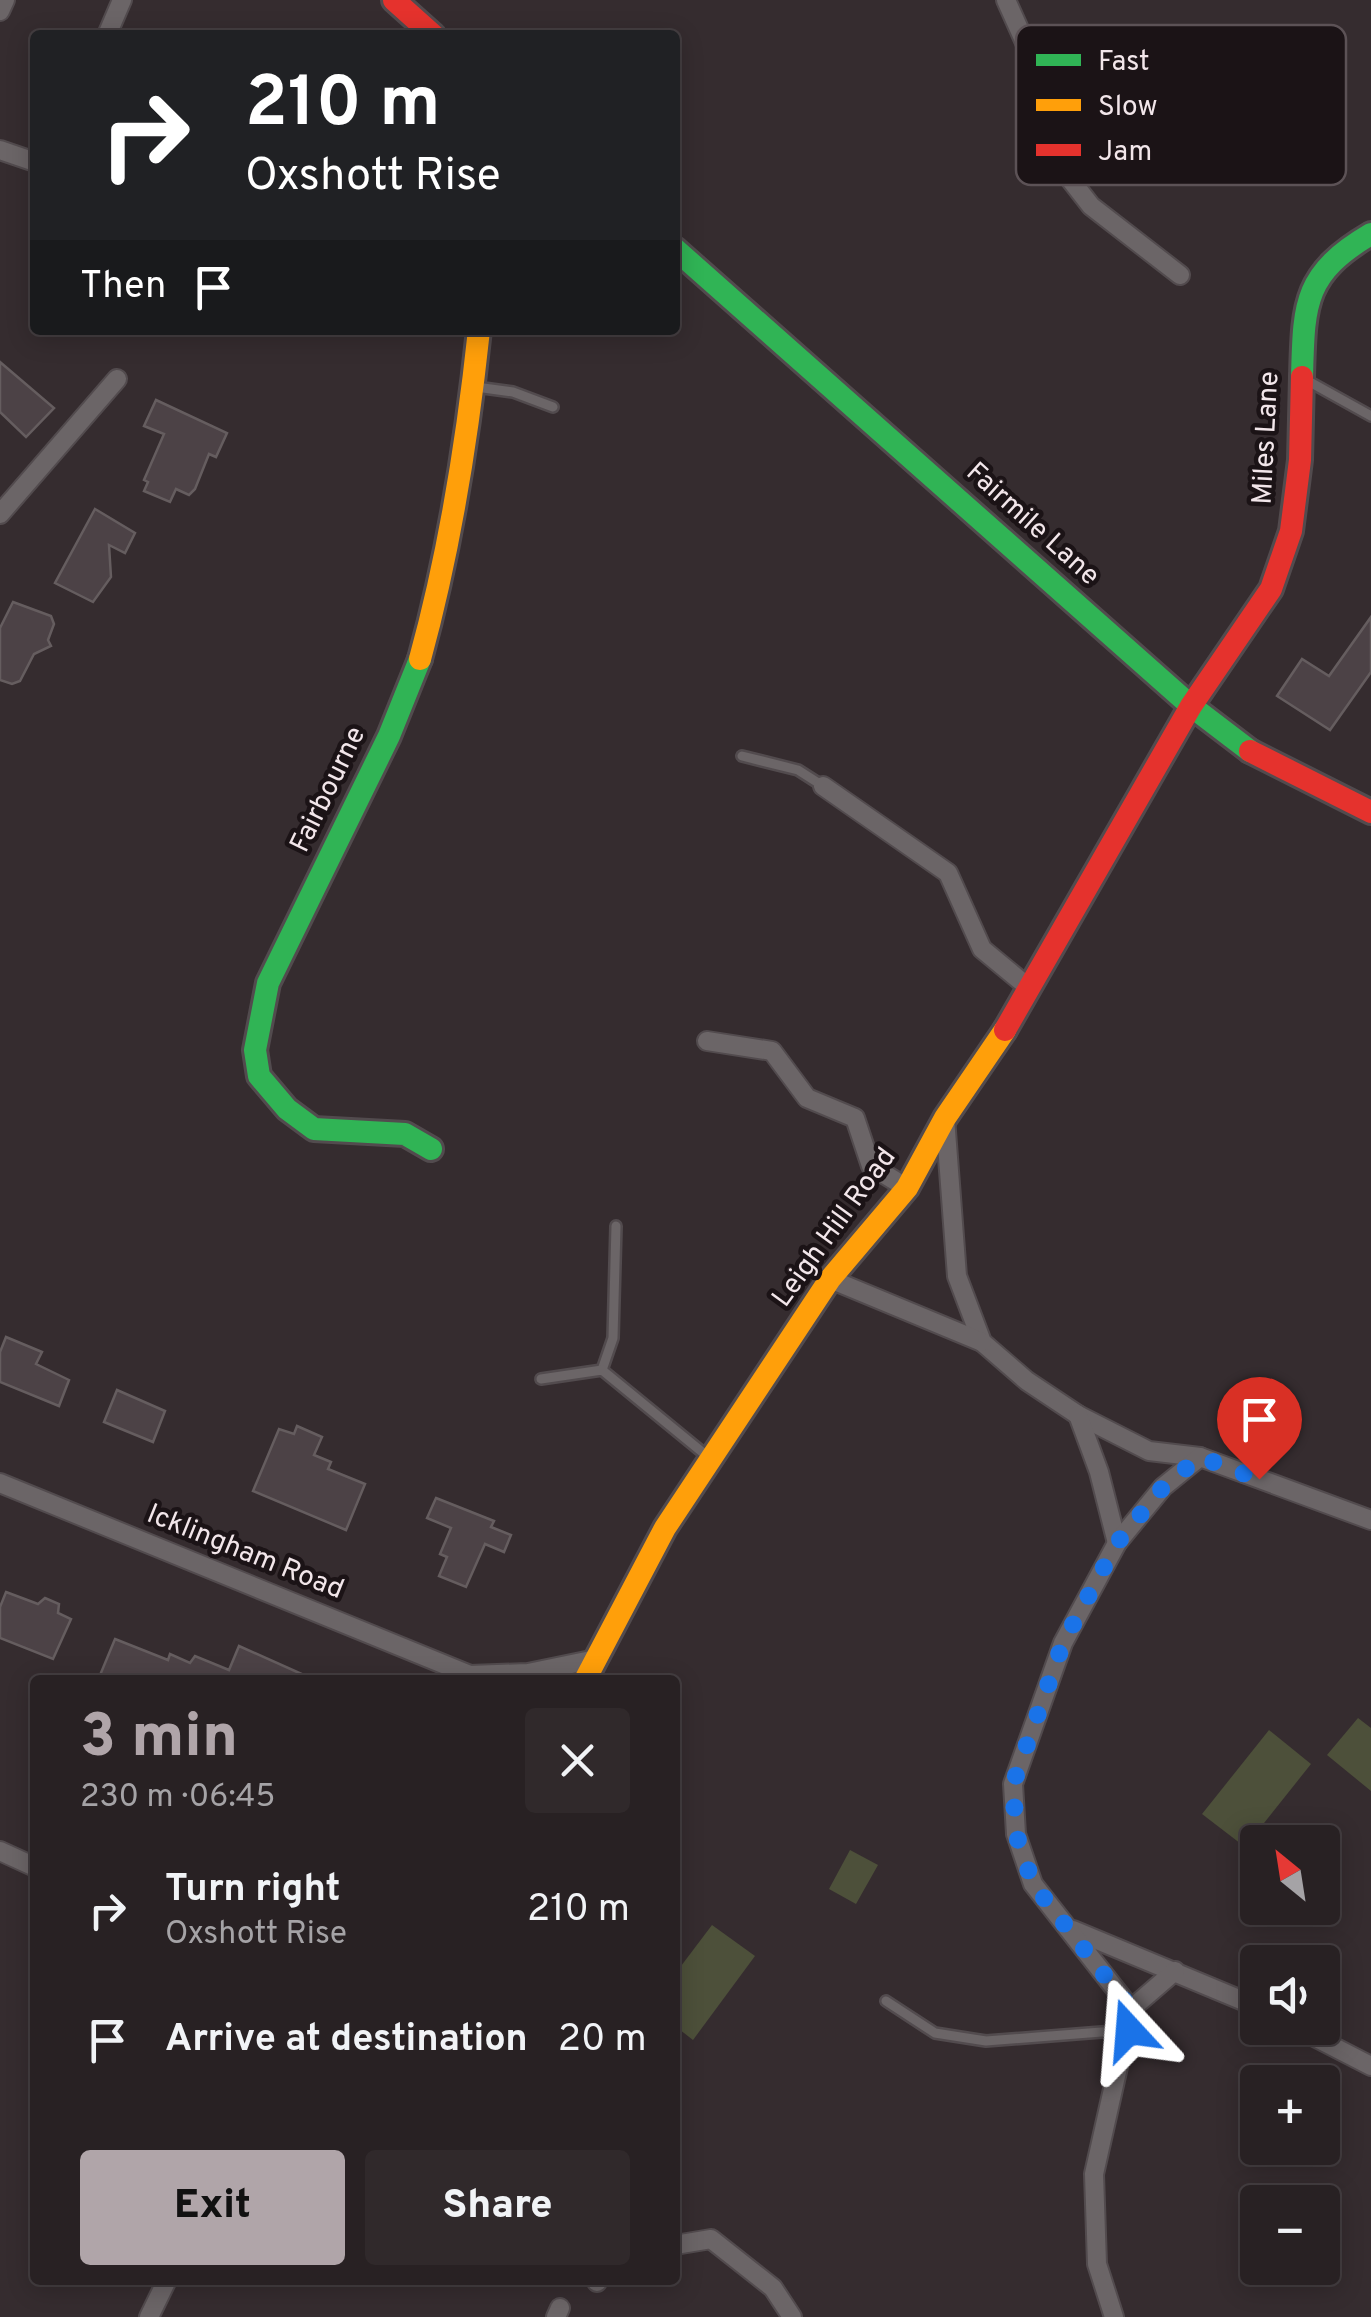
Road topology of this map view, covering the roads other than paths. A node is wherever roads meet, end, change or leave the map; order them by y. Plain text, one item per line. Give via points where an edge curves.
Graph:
1 (4, 0) edge
2 (122, 0) edge
3 (394, 0) edge
4 (1006, 0) edge
5 (0, 11) edge
6 (1017, 25) edge
7 (109, 30) edge
8 (427, 30) edge
9 (0, 150) edge
10 (30, 160) edge
11 (1075, 185) edge
12 (1371, 234) edge
13 (680, 253) edge
14 (1180, 275) dead end
15 (478, 335) edge
16 (1300, 377) junction
17 (116, 379) dead end
18 (473, 387) junction
19 (552, 407) dead end
20 (1371, 416) edge
21 (0, 514) edge
22 (1191, 706) junction
23 (742, 756) dead end
24 (823, 786) joint
25 (1371, 812) edge
26 (1028, 987) junction
27 (707, 1041) dead end
28 (946, 1118) junction
29 (430, 1149) dead end
30 (908, 1188) junction
31 (616, 1226) dead end
32 (830, 1279) junction
33 (982, 1342) junction
34 (602, 1370) junction
35 (541, 1379) dead end
36 (1078, 1415) junction
37 (1200, 1457) junction
38 (712, 1459) junction
39 (0, 1483) edge
40 (1371, 1520) edge
41 (1117, 1543) junction
42 (590, 1670) edge
43 (465, 1675) edge
44 (506, 1675) edge
45 (0, 1851) edge
46 (30, 1865) edge
47 (1072, 1930) junction
48 (1175, 1970) junction
49 (1240, 1999) edge
50 (886, 2001) dead end
51 (1131, 2009) junction
52 (1129, 2030) junction
53 (1330, 2045) edge
54 (1371, 2066) edge
55 (680, 2244) edge
56 (164, 2285) edge
57 (149, 2317) edge
58 (792, 2317) edge
59 (1114, 2317) edge

1 - 5 street
2 - 7 street
3 - 8 street
4 - 6 street
9 - 10 street
11 - 14 street
12 - 16 street, Miles Lane via 1313,282 1304,308
13 - 22 street, Fairmile Lane
15 - 18 street, Fairbourne
16 - 20 lane
16 - 22 street, Miles Lane via 1291,532 1271,589
17 - 21 street
18 - 19 lane
18 - 29 street, Fairbourne via 446,567 419,662 268,982 255,1050 259,1076 314,1128 405,1134
22 - 25 street, Fairmile Lane via 1250,751
22 - 26 street, Leigh Hill Road
23 - 24 lane via 798,770
24 - 26 street via 948,874 982,949
26 - 28 street, Leigh Hill Road via 994,1052
27 - 30 street via 772,1051 807,1098 854,1118 871,1166
28 - 30 street, Leigh Hill Road
28 - 33 street via 957,1276
30 - 32 street, Leigh Hill Road
31 - 34 lane via 613,1338
32 - 33 street
32 - 38 street, Leigh Hill Road
33 - 36 street
34 - 35 lane
34 - 38 lane
36 - 37 street via 1149,1451
36 - 41 street
37 - 40 street
37 - 41 street via 1163,1487
38 - 42 street, Leigh Hill Road via 666,1528
39 - 43 street, Icklingham Road
41 - 47 street via 1063,1643 1013,1784 1016,1834 1033,1884
42 - 44 street, Icklingham Road
45 - 46 street
47 - 48 street
47 - 51 street
48 - 49 street
48 - 51 street
50 - 52 lane via 934,2033 986,2041
51 - 52 street
52 - 59 street via 1094,2174 1097,2264
53 - 54 street
55 - 58 street via 711,2239 773,2288
56 - 57 street

